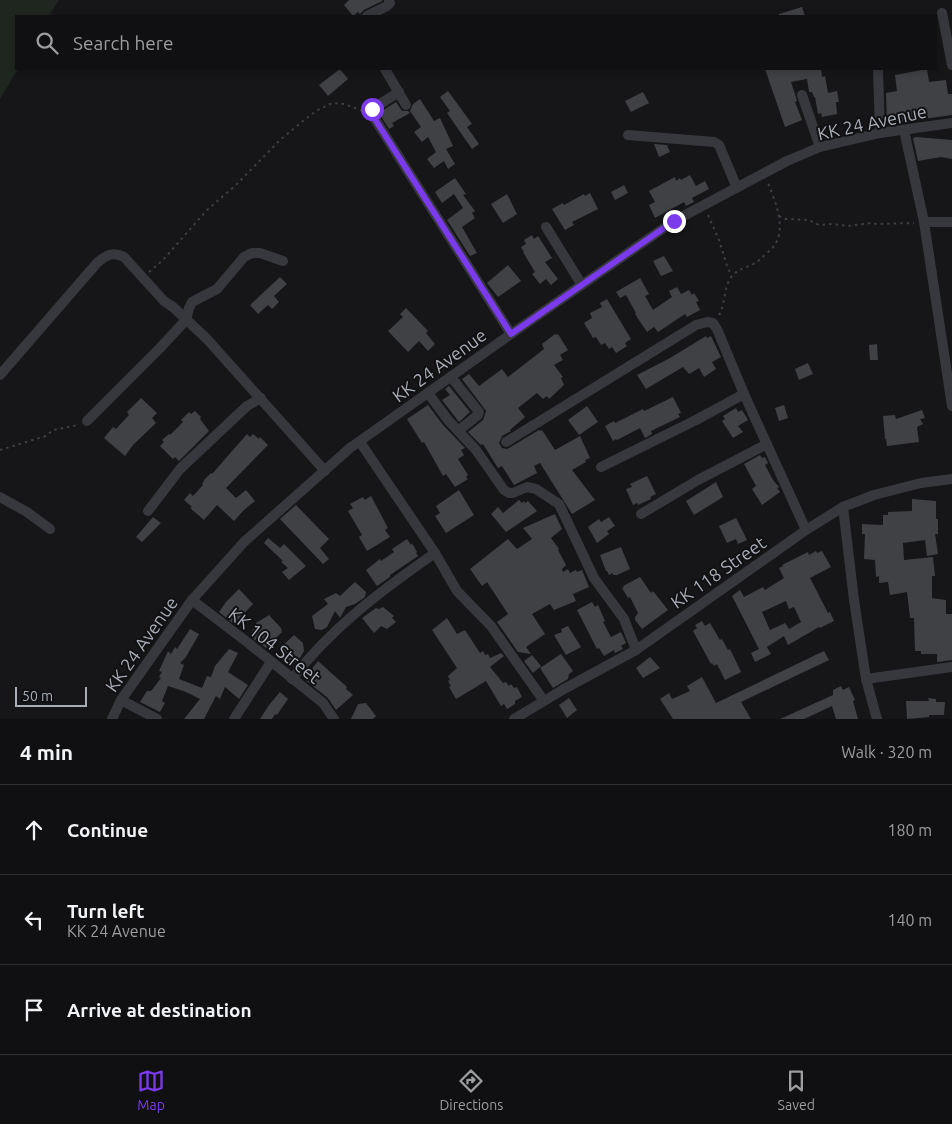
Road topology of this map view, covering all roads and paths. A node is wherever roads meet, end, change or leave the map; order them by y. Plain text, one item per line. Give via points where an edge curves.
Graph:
1 (389, 0) edge
2 (942, 13) dead end
3 (369, 15) edge
4 (952, 65) edge
5 (386, 70) edge
6 (878, 70) edge
7 (399, 92) junction
8 (802, 95) dead end
9 (406, 105) dead end
10 (371, 113) junction
11 (952, 123) edge
12 (904, 130) junction
13 (880, 133) junction
14 (628, 135) dead end
15 (820, 147) junction
16 (764, 174) junction
17 (737, 188) junction
18 (704, 206) junction
19 (779, 216) junction
20 (924, 222) junction
21 (952, 222) edge
22 (546, 227) dead end
23 (283, 261) dead end
24 (142, 275) junction
25 (732, 275) junction
26 (582, 285) junction
27 (186, 320) junction
28 (713, 323) junction
29 (511, 334) junction
30 (947, 346) edge
31 (0, 375) edge
32 (451, 377) junction
33 (428, 393) junction
34 (744, 394) junction
35 (261, 398) junction
36 (952, 406) edge
37 (87, 421) joint
38 (458, 431) junction
39 (360, 442) junction
40 (506, 442) dead end
41 (767, 444) junction
42 (0, 450) edge
43 (601, 467) dead end
44 (325, 471) junction
45 (952, 480) edge
46 (0, 497) edge
47 (843, 507) junction
48 (148, 511) dead end
49 (641, 514) dead end
50 (50, 529) dead end
51 (806, 530) junction
52 (434, 553) junction
53 (192, 600) junction
54 (636, 650) junction
55 (271, 662) junction
56 (952, 667) edge
57 (292, 679) junction
58 (866, 679) junction
59 (121, 700) junction
60 (544, 701) junction
61 (112, 719) edge
62 (157, 719) edge
63 (234, 719) edge
64 (334, 719) edge
65 (514, 719) edge
66 (878, 719) edge

1 - 3 street via 387,6
2 - 4 street
5 - 7 street
6 - 13 street
7 - 9 street
7 - 10 street via 372,109
8 - 15 street
10 - 24 path via 332,103 316,111 280,140 207,210 163,260
10 - 29 street
11 - 12 street, KK 24 Avenue
12 - 13 street, KK 24 Avenue
12 - 20 street
13 - 15 street, KK 24 Avenue
14 - 17 street via 714,142 719,145
15 - 16 street, KK 24 Avenue
16 - 17 street, KK 24 Avenue
16 - 19 path
17 - 18 street, KK 24 Avenue
18 - 25 path
18 - 26 street, KK 24 Avenue via 674,221
19 - 20 path via 809,220 819,225
19 - 25 path via 774,247
20 - 21 street
20 - 30 street
22 - 26 street
23 - 27 street via 260,253 244,257 217,289 192,302
24 - 27 street
24 - 31 street via 124,257 118,254 105,256
25 - 28 path via 721,312
26 - 29 street, KK 24 Avenue
27 - 35 street
27 - 37 street
28 - 34 street
28 - 40 street via 696,325
29 - 32 street, KK 24 Avenue
30 - 36 street
32 - 33 street, KK 24 Avenue
32 - 38 street via 479,412
33 - 38 street
33 - 39 street, KK 24 Avenue
34 - 41 street
34 - 43 street
35 - 44 street
35 - 48 street via 247,406 180,469
37 - 42 path
38 - 54 street via 509,493 527,487 559,504 594,578 624,619
39 - 44 street, KK 24 Avenue
39 - 52 street
41 - 49 street
41 - 51 street
44 - 53 street, KK 24 Avenue via 244,542
45 - 47 street, KK 118 Street via 921,483
46 - 50 street
47 - 51 street, KK 118 Street
47 - 58 street
51 - 54 street, KK 118 Street
52 - 57 street via 349,618 310,656
52 - 60 street via 457,591 491,626
53 - 55 street, KK 104 Street
53 - 59 street, KK 24 Avenue
54 - 60 street, KK 118 Street
55 - 57 street, KK 104 Street
55 - 63 street
56 - 58 street
57 - 64 street, KK 104 Street via 323,703
58 - 66 street
59 - 61 street, KK 24 Avenue
59 - 62 street
60 - 65 street, KK 118 Street

